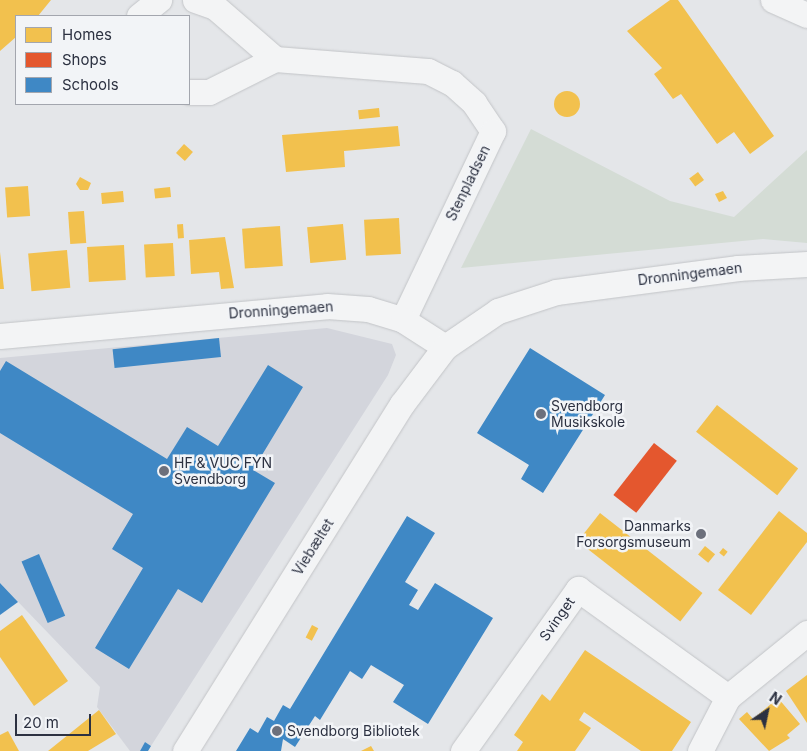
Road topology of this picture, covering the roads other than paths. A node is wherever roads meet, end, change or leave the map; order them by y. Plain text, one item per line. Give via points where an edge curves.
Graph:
1 (159, 0) edge
2 (195, 0) edge
3 (773, 0) edge
4 (140, 15) edge
5 (807, 15) edge
6 (275, 59) junction
7 (190, 92) edge
8 (807, 264) edge
9 (403, 320) junction
10 (0, 336) edge
11 (445, 347) junction
12 (807, 633) edge
13 (728, 697) junction
14 (185, 751) edge
15 (463, 751) edge
16 (700, 751) edge

1 - 4 street
2 - 6 street via 215,6
3 - 5 street
6 - 7 street via 209,92
6 - 9 street, Stenpladsen via 428,71 452,83 493,131
8 - 11 street, Dronningemaen via 738,268 556,292 498,311
9 - 10 street, Dronningemaen via 368,309 308,306
9 - 11 street, Dronningemaen
11 - 14 street, Viebæltet via 402,404
12 - 13 street
13 - 15 street, Svinget via 578,589
13 - 16 street

